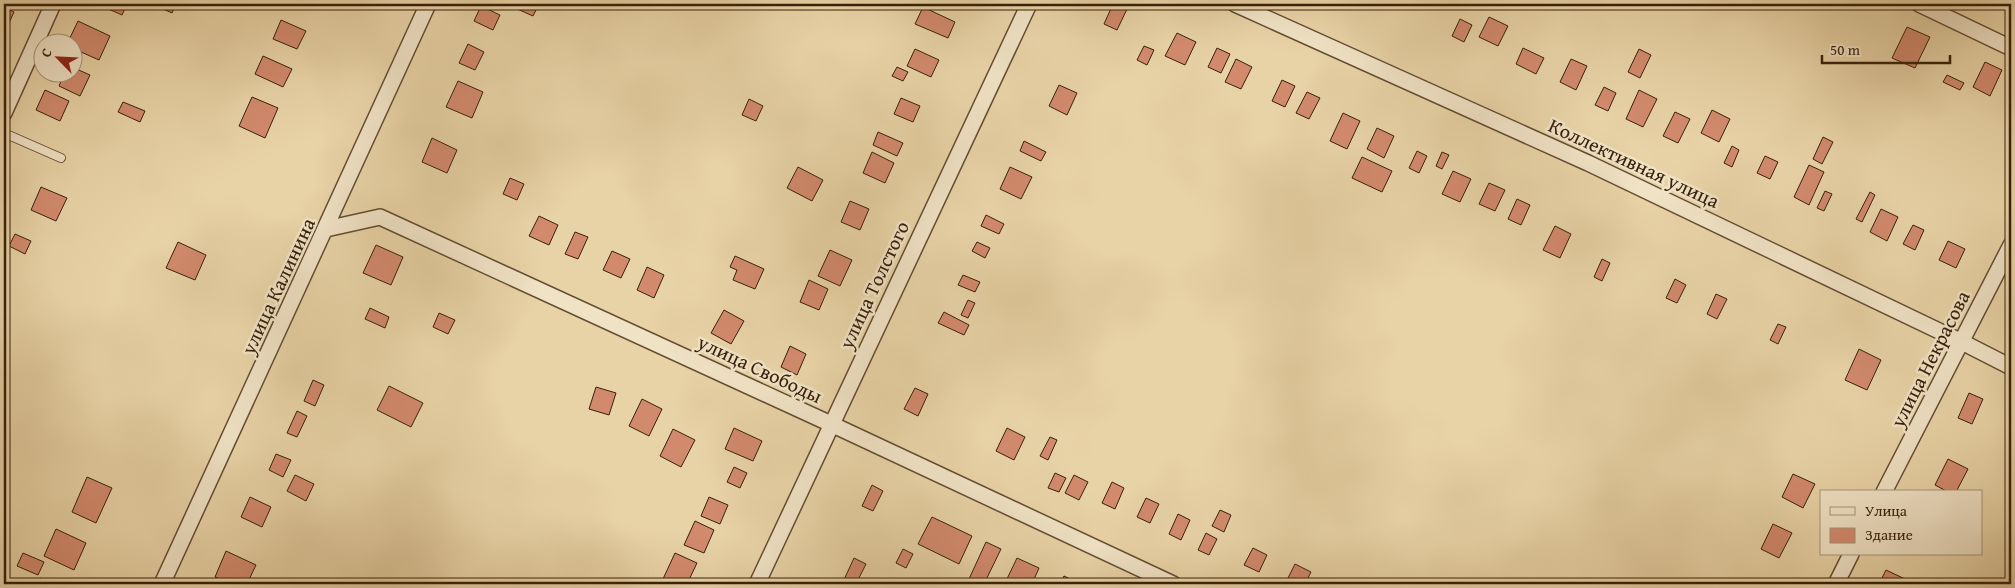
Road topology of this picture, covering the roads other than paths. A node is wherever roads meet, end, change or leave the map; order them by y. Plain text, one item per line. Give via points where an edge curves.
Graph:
1 (53, 4) edge
2 (428, 4) edge
3 (1029, 4) edge
4 (1235, 4) edge
5 (1919, 4) edge
6 (2011, 48) edge
7 (4, 113) edge
8 (4, 133) edge
9 (61, 158) dead end
10 (326, 229) junction
11 (2011, 245) edge
12 (1962, 342) junction
13 (2011, 367) edge
14 (831, 424) junction
15 (1885, 490) edge
16 (1850, 556) edge
17 (162, 584) edge
18 (757, 584) edge
19 (1172, 584) edge
20 (1836, 584) edge

1 - 7 street
2 - 10 street, улица Калинина
3 - 14 street, улица Толстого
4 - 12 street, Коллективная улица via 1588,163
5 - 6 street
8 - 9 lane
10 - 14 street, улица Свободы via 380,217
10 - 17 street, улица Калинина
11 - 12 street, улица Некрасова
12 - 13 street, Коллективная улица
12 - 15 street, улица Некрасова
14 - 18 street, улица Толстого
14 - 19 street, улица Свободы
16 - 20 street

